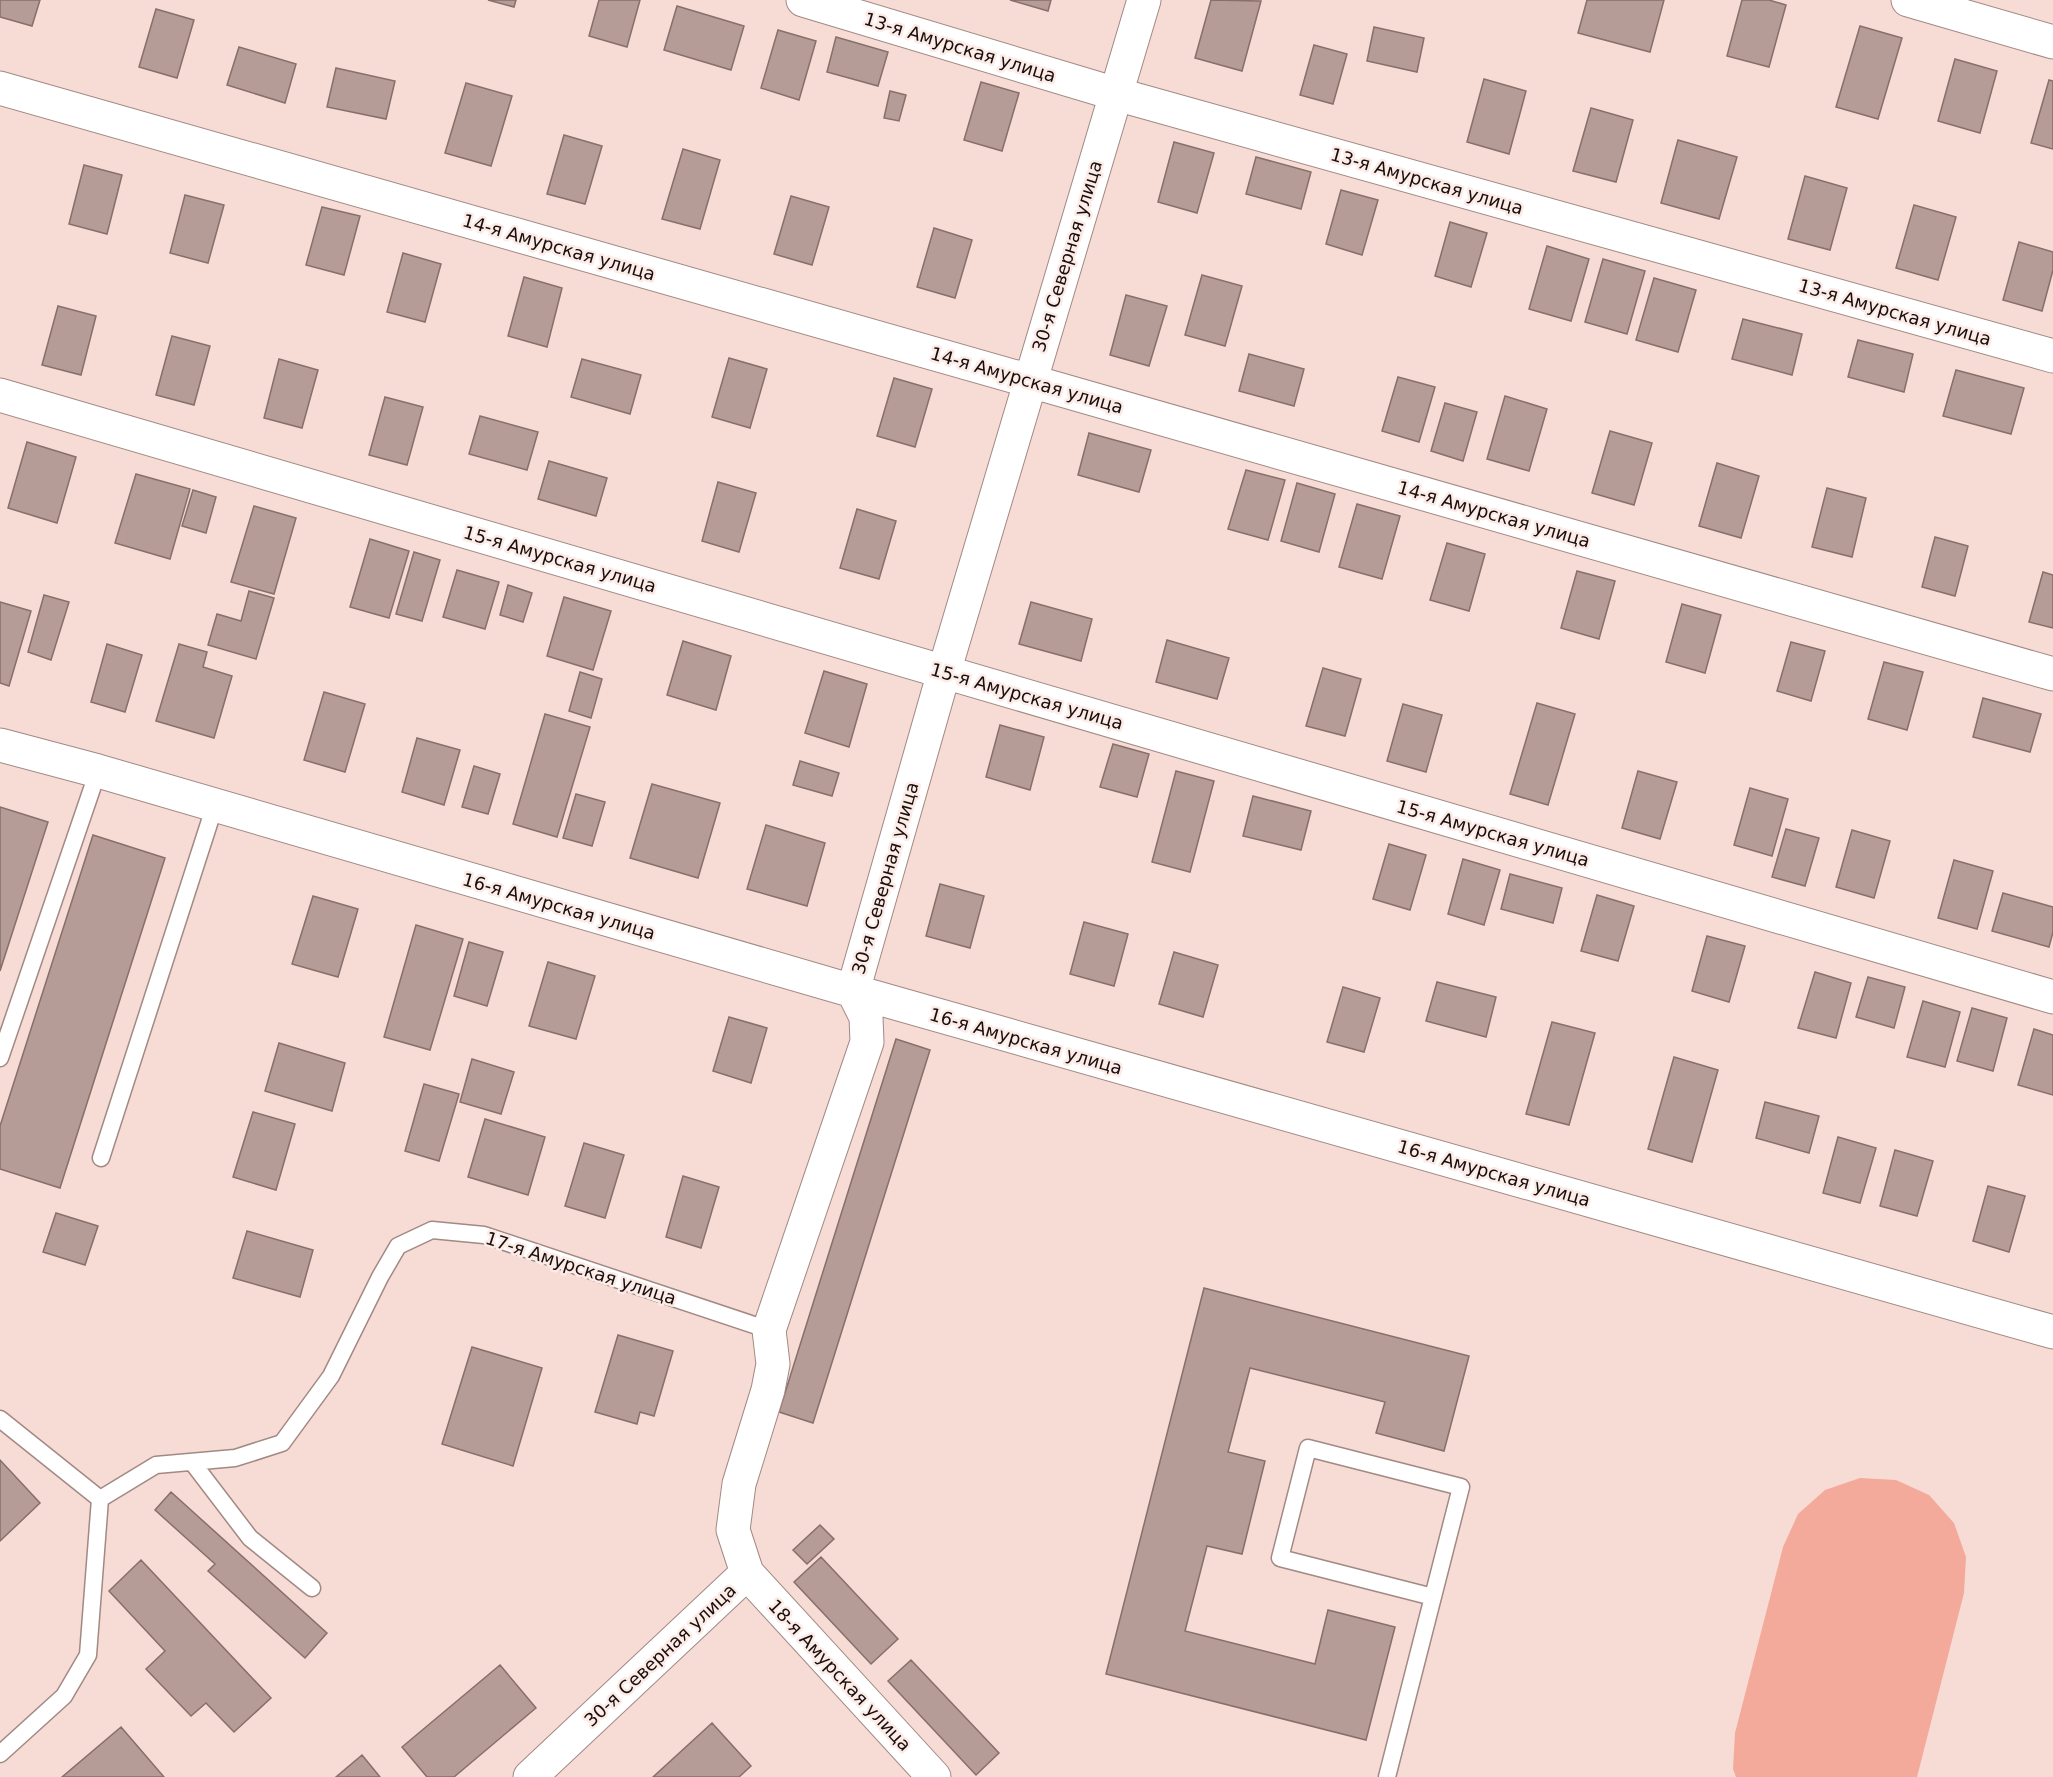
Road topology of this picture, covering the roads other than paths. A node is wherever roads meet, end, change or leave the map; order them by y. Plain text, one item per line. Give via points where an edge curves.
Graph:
1 (803, 0) edge
2 (1144, 0) edge
3 (1908, 0) edge
4 (2053, 42) edge
5 (0, 88) edge
6 (1116, 94) junction
7 (2053, 356) edge
8 (1030, 381) junction
9 (0, 395) edge
10 (944, 672) junction
11 (2053, 674) edge
12 (0, 746) edge
13 (98, 771) junction
14 (215, 805) junction
15 (853, 992) junction
16 (2053, 997) edge
17 (0, 1058) edge
18 (101, 1158) dead end
19 (769, 1330) junction
20 (2053, 1332) edge
21 (2, 1421) edge
22 (192, 1462) junction
23 (100, 1499) junction
24 (747, 1573) junction
25 (312, 1588) dead end
26 (1433, 1597) junction
27 (0, 1754) edge
28 (530, 1777) edge
29 (934, 1777) edge
30 (1387, 1777) edge

1 - 6 street, 13-я Амурская улица
2 - 6 street, 30-я Северная улица
3 - 4 street
5 - 8 street, 14-я Амурская улица
6 - 7 street, 13-я Амурская улица
6 - 8 street, 30-я Северная улица
8 - 10 street, 30-я Северная улица
8 - 11 street, 14-я Амурская улица
9 - 10 street, 15-я Амурская улица
10 - 15 street, 30-я Северная улица
10 - 16 street, 15-я Амурская улица
12 - 13 street, 16-я Амурская улица
13 - 14 street, 16-я Амурская улица
13 - 17 lane
14 - 15 street, 16-я Амурская улица
14 - 18 lane
15 - 19 street, 30-я Северная улица via 866,1017 867,1042
15 - 20 street, 16-я Амурская улица
19 - 22 lane, 17-я Амурская улица via 484,1235 432,1230 398,1246 331,1376 282,1443 235,1458
19 - 24 street, 30-я Северная улица via 773,1364 739,1484 733,1530
21 - 23 lane
22 - 23 lane, 17-я Амурская улица via 156,1464
22 - 25 lane via 250,1538
23 - 27 lane via 88,1655 64,1696
24 - 28 street, 30-я Северная улица
24 - 29 street, 18-я Амурская улица
26 - 26 lane via 1280,1558 1308,1448 1461,1488
26 - 30 lane

